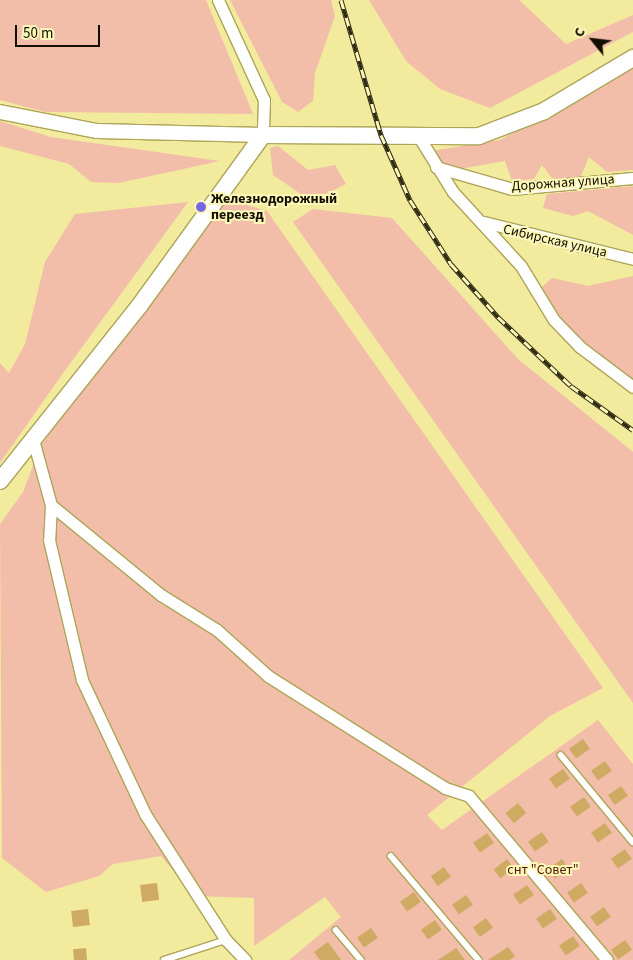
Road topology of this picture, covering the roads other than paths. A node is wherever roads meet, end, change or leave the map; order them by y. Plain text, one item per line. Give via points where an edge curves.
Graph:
1 (218, 0) edge
2 (633, 58) edge
3 (0, 112) edge
4 (263, 135) junction
5 (419, 137) junction
6 (436, 167) junction
7 (633, 178) edge
8 (478, 220) junction
9 (633, 259) edge
10 (633, 387) edge
11 (32, 436) junction
12 (0, 481) edge
13 (51, 505) junction
14 (561, 755) dead end
15 (633, 842) edge
16 (391, 856) dead end
17 (336, 930) dead end
18 (226, 940) junction
19 (164, 960) edge
20 (245, 960) edge
21 (361, 960) edge
22 (479, 960) edge
23 (607, 960) edge

1 - 4 street via 264,100
2 - 5 main road via 509,126 468,137
3 - 4 street via 97,131
4 - 5 main road
4 - 11 main road via 140,305
5 - 6 street
6 - 7 street, Дорожная улица via 512,189
6 - 8 street
8 - 9 street, Сибирская улица via 512,232
8 - 10 street via 512,254 554,320 580,348
11 - 12 main road
11 - 13 street
13 - 18 street via 48,540 82,680 145,814
13 - 23 street via 161,595 217,630 268,676 444,788 469,796
14 - 15 lane
16 - 22 lane
17 - 21 lane
18 - 19 lane
18 - 20 street

